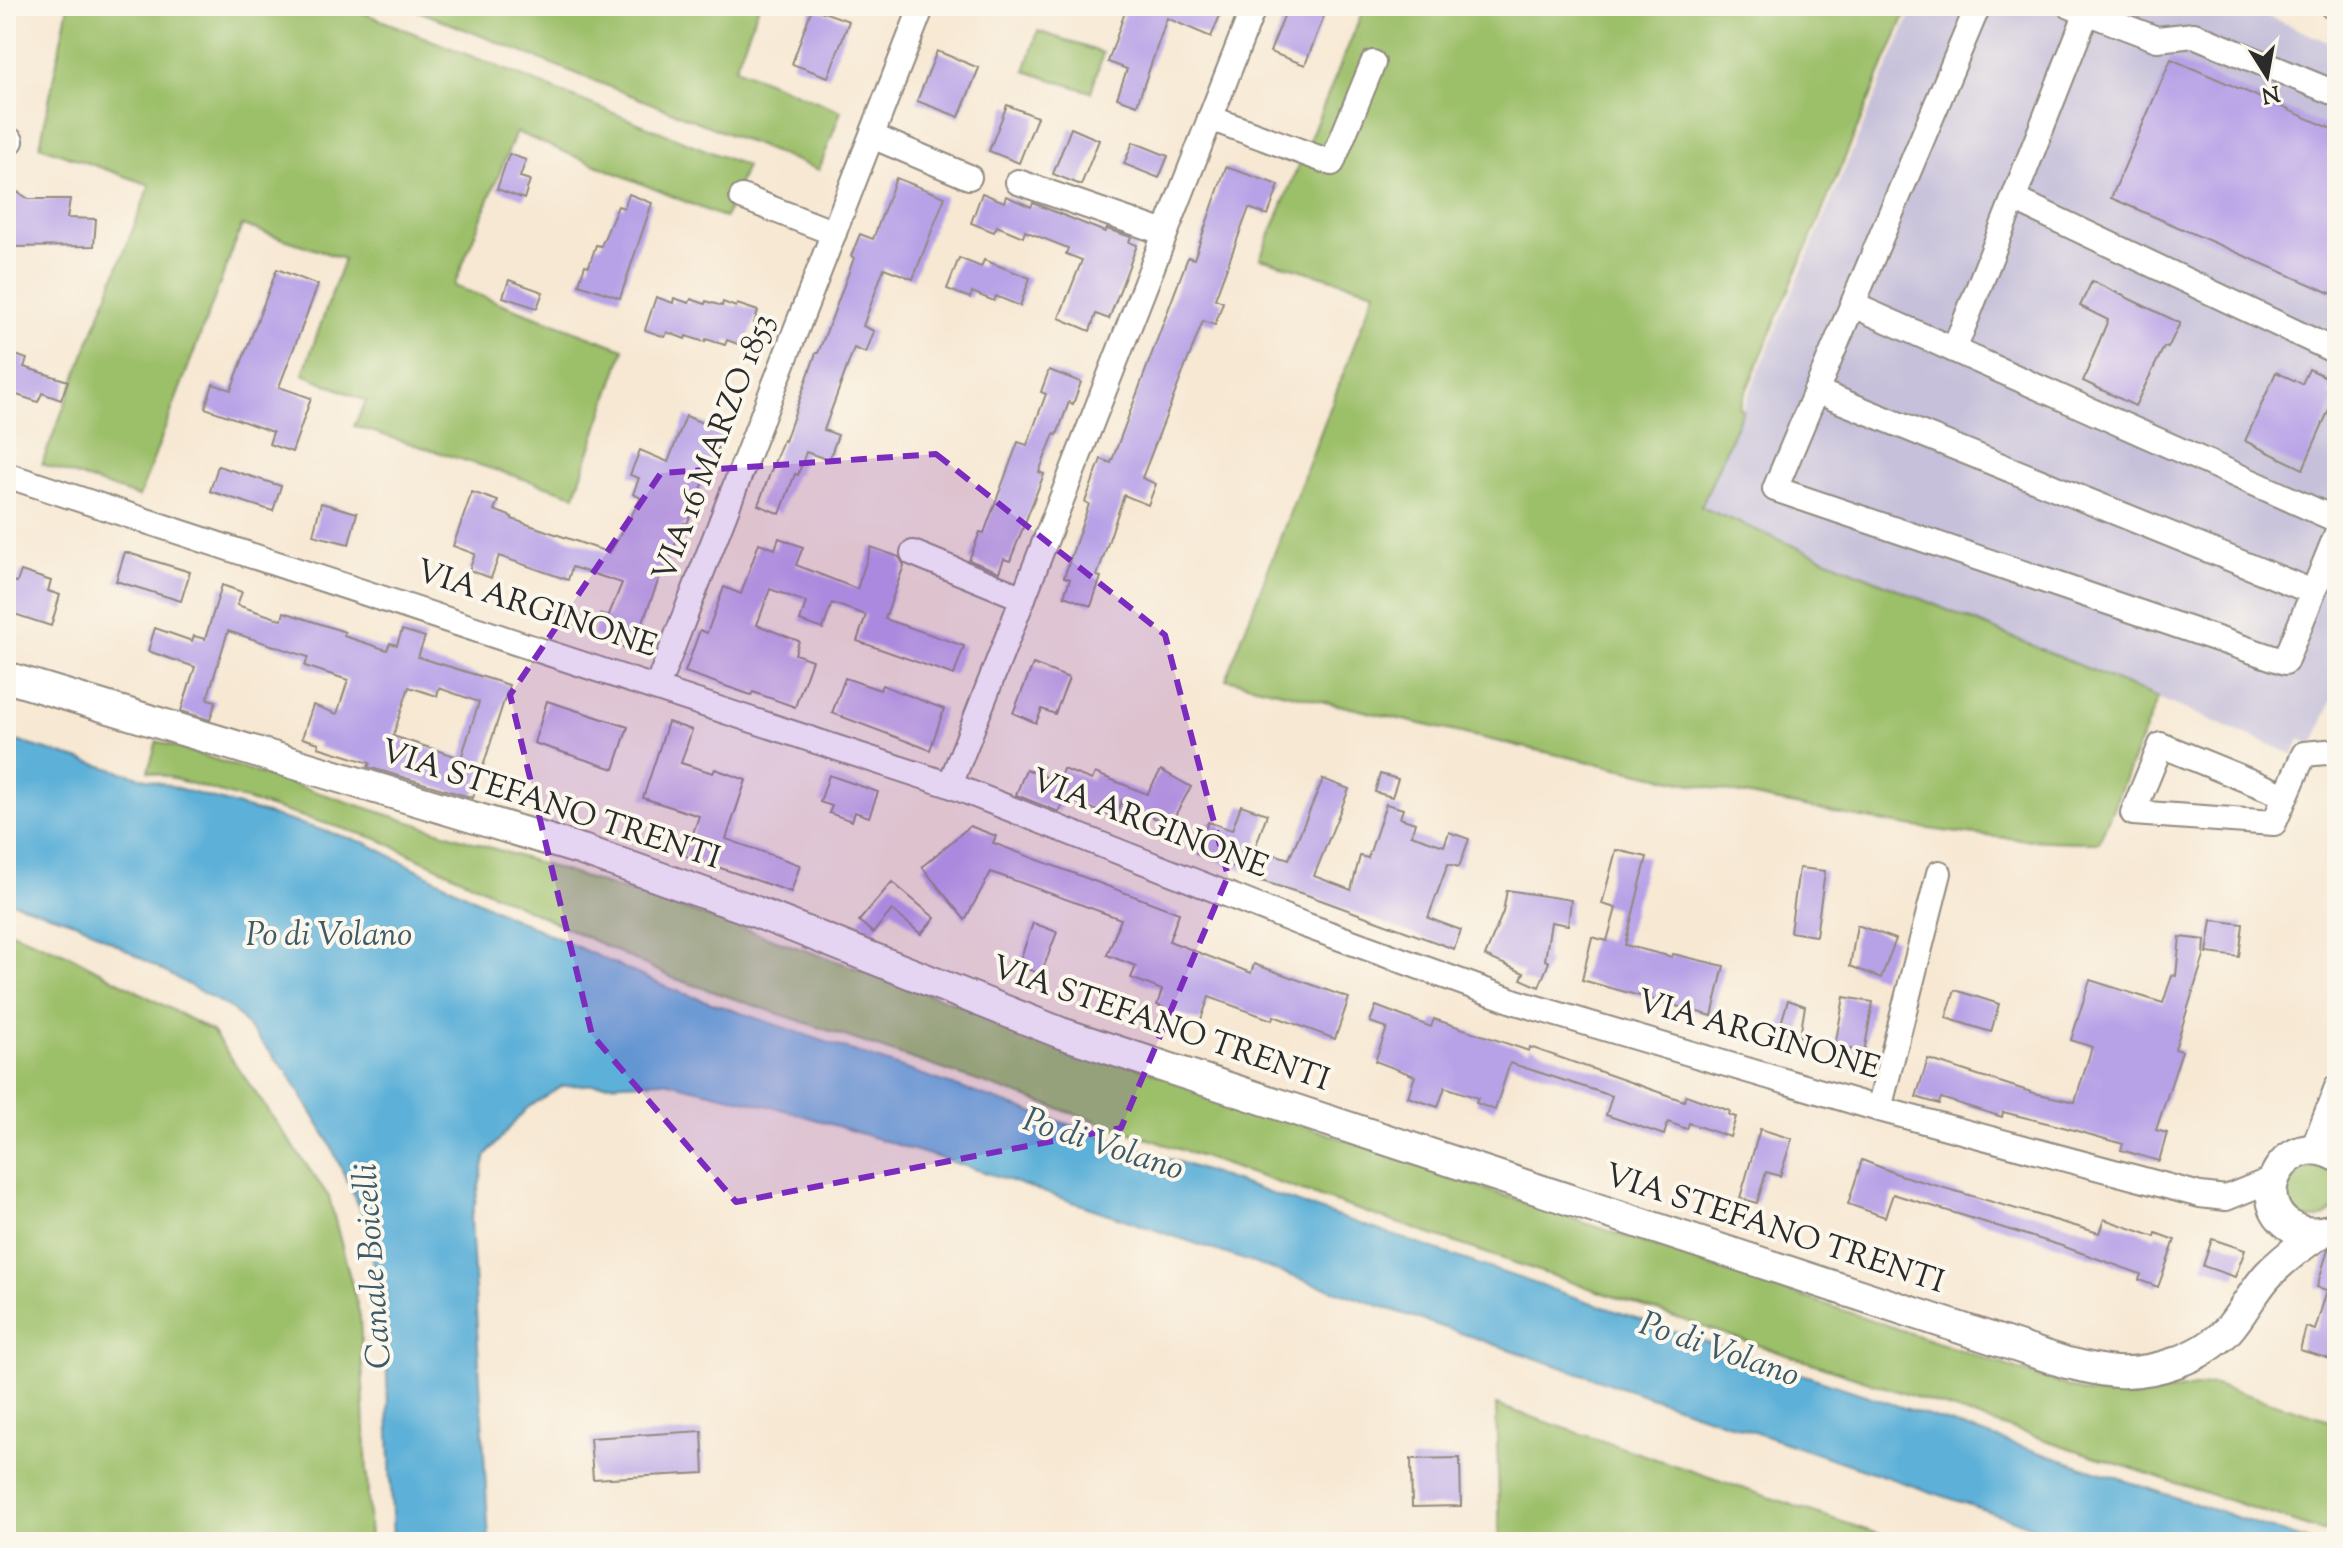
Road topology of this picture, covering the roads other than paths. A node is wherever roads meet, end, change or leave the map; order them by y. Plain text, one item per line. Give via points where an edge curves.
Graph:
1 (922, 6) edge
2 (1254, 6) edge
3 (1978, 6) edge
4 (2079, 9) edge
5 (1373, 63) dead end
6 (2337, 94) edge
7 (1210, 118) junction
8 (872, 136) junction
9 (969, 177) dead end
10 (1018, 182) dead end
11 (742, 197) dead end
12 (2016, 200) junction
13 (834, 233) junction
14 (1165, 233) junction
15 (1853, 305) junction
16 (1954, 350) junction
17 (2337, 352) edge
18 (1816, 391) junction
19 (6, 475) edge
20 (2337, 520) edge
21 (2337, 533) edge
22 (913, 553) dead end
23 (2313, 592) junction
24 (1023, 598) junction
25 (6, 677) edge
26 (657, 687) junction
27 (2337, 751) edge
28 (950, 785) junction
29 (2286, 796) junction
30 (1939, 873) dead end
31 (2337, 1087) edge
32 (1879, 1109) junction
33 (2325, 1153) edge
34 (2273, 1179) junction
35 (2280, 1216) junction
36 (2330, 1230) edge
37 (2266, 1277) junction

1 - 8 street, VIA 16 MARZO 1853
2 - 7 street
3 - 15 street
4 - 6 street via 2157,39 2194,35
4 - 12 street
5 - 7 street via 1332,163
7 - 14 street
8 - 9 street
8 - 13 street, VIA 16 MARZO 1853
10 - 14 street
11 - 13 street
12 - 16 street
12 - 17 street
13 - 26 street, VIA 16 MARZO 1853
14 - 24 street
15 - 16 street
15 - 18 street
16 - 20 street
18 - 23 street
18 - 23 street via 1775,489 2285,662
19 - 26 street, VIA ARGINONE
21 - 23 street
22 - 24 street
24 - 28 street
25 - 37 main road, VIA STEFANO TRENTI via 582,850 1061,1033 2067,1363 2116,1372 2182,1360 2226,1332
26 - 28 street, VIA ARGINONE
27 - 29 street via 2304,754
28 - 32 street, VIA ARGINONE via 1472,987
29 - 29 street via 2274,823 2133,813 2161,745
30 - 32 street
31 - 33 street
32 - 34 street, VIA ARGINONE via 2208,1197 2226,1198
33 - 34 main road via 2302,1151 2284,1161
34 - 35 main road, VIA STEFANO TRENTI via 2273,1202
35 - 36 main road, VIA STEFANO TRENTI via 2306,1233
35 - 37 main road, VIA STEFANO TRENTI
36 - 37 main road, VIA STEFANO TRENTI via 2295,1250

